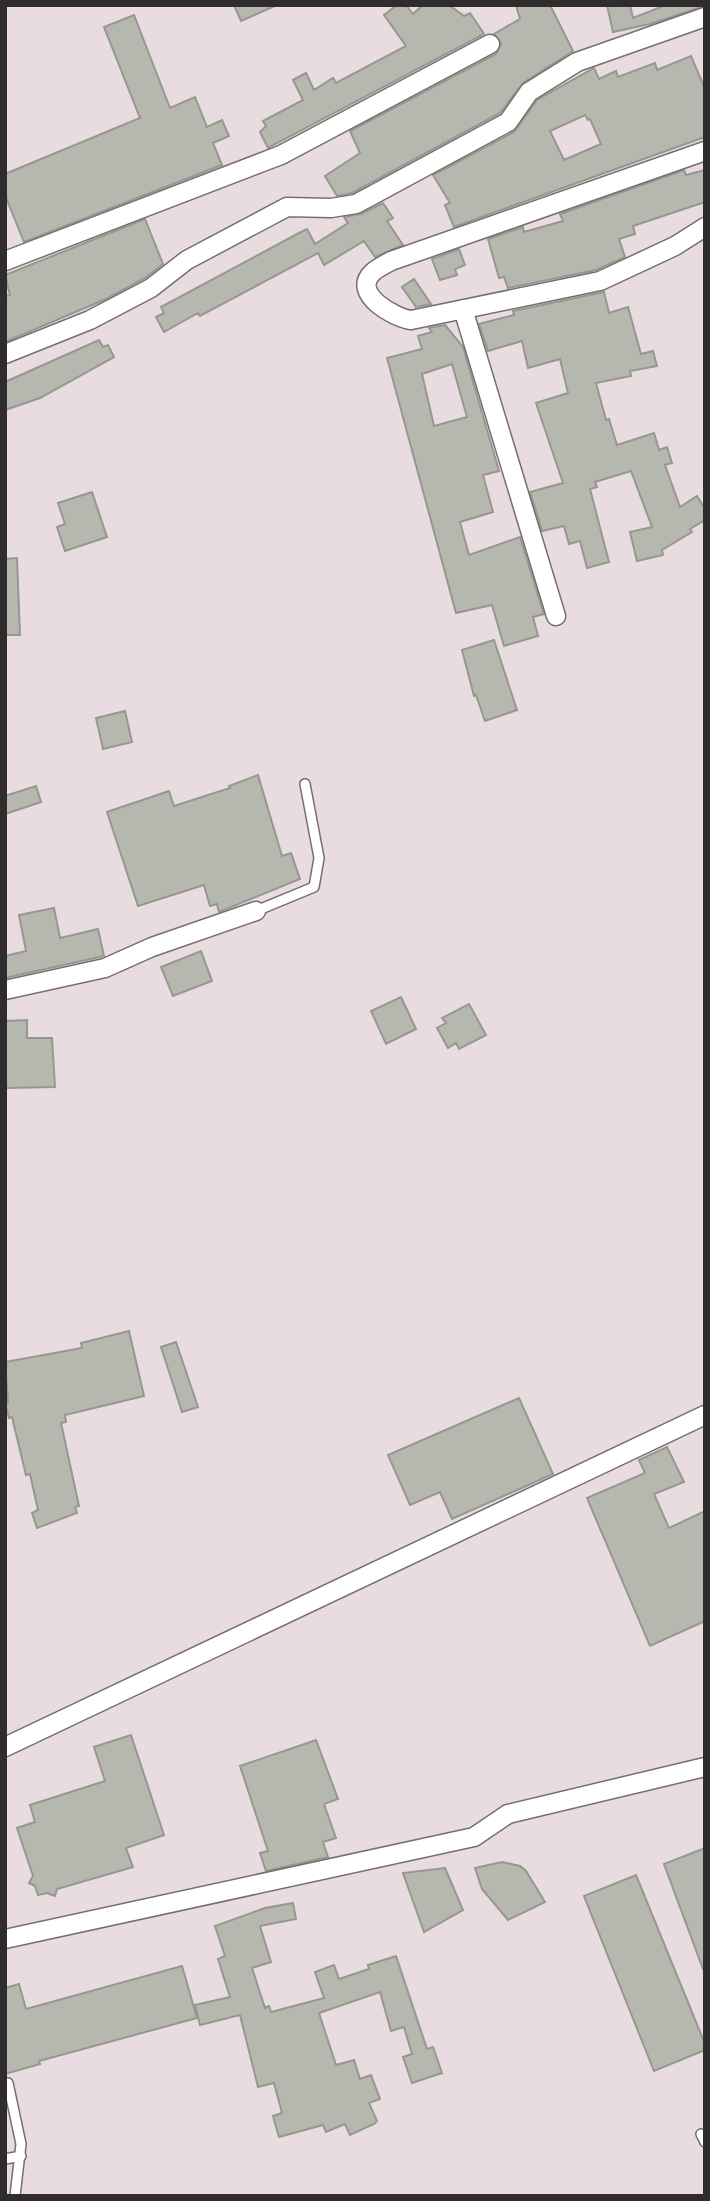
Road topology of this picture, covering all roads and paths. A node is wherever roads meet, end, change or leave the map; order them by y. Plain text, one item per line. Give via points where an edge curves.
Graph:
1 (705, 17) edge
2 (491, 44) dead end
3 (705, 151) edge
4 (705, 227) edge
5 (5, 261) edge
6 (463, 309) junction
7 (5, 354) edge
8 (556, 616) dead end
9 (305, 785) dead end
10 (256, 911) joint
11 (5, 990) edge
12 (705, 1415) edge
13 (5, 1747) edge
14 (705, 1767) edge
15 (5, 1940) edge
16 (8, 2083) dead end
17 (21, 2156) junction
18 (5, 2159) edge
19 (15, 2196) edge

1 - 7 street via 577,62 529,92 508,122 356,204 287,207 187,260 139,294 90,320
2 - 5 street via 281,155
3 - 6 street via 391,261 368,280 376,303 398,318 411,320
4 - 6 street via 676,246 600,281
6 - 8 street
9 - 10 lane via 319,859 314,887
10 - 11 street via 105,968
12 - 13 street
14 - 15 street via 508,1814 474,1837
16 - 17 lane
17 - 18 lane
17 - 19 lane

